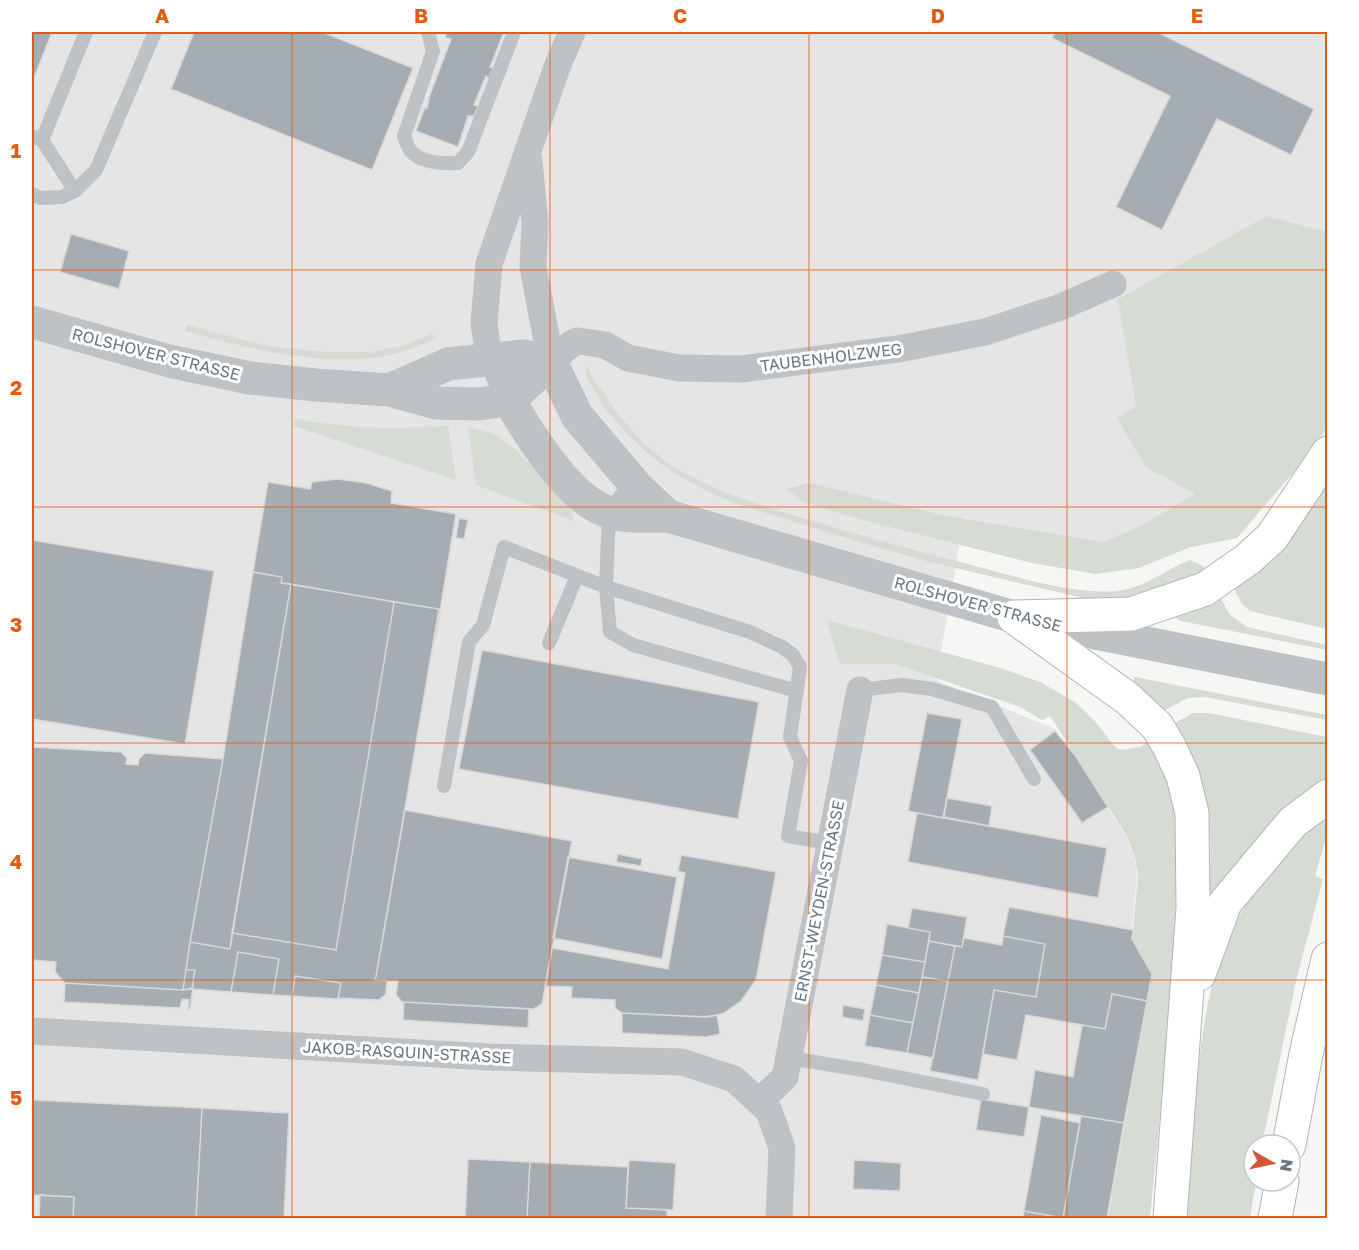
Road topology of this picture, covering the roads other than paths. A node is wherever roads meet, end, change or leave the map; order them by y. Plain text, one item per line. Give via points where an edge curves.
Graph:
1 (86, 32) edge
2 (155, 32) edge
3 (428, 32) edge
4 (514, 32) edge
5 (572, 32) edge
6 (37, 138) edge
7 (528, 154) junction
8 (75, 191) junction
9 (32, 194) edge
10 (1113, 284) dead end
11 (32, 322) edge
12 (492, 359) junction
13 (551, 362) junction
14 (389, 390) junction
15 (509, 400) junction
16 (1328, 453) edge
17 (632, 481) junction
18 (609, 512) junction
19 (669, 516) junction
20 (577, 576) junction
21 (606, 587) junction
22 (1014, 617) junction
23 (549, 643) dead end
24 (1328, 679) edge
25 (860, 690) joint
26 (797, 691) junction
27 (1034, 779) dead end
28 (444, 786) dead end
29 (1328, 796) edge
30 (830, 843) junction
31 (1328, 959) edge
32 (32, 1031) edge
33 (1182, 1042) junction
34 (789, 1058) junction
35 (983, 1094) dead end
36 (764, 1106) junction
37 (1291, 1133) edge
38 (1280, 1193) edge
39 (778, 1218) edge
40 (1170, 1218) edge
41 (1275, 1218) edge

1 - 6 lane
2 - 8 lane via 96,170
3 - 4 lane via 433,51 404,136 411,152 446,164 458,163 468,152
5 - 7 street
6 - 8 lane
7 - 12 street via 489,264 484,323
7 - 13 street via 535,223 533,267
8 - 9 lane via 62,197 40,198
10 - 13 street, TAUBENHOLZWEG via 1058,308 985,332 898,349 741,369 679,368 628,358 605,345 578,341
11 - 14 street, ROLSHOVER STRASSE via 169,361 250,378
12 - 13 street, ROLSHOVER STRASSE via 523,356
12 - 14 street, ROLSHOVER STRASSE via 448,364
12 - 15 street
13 - 15 street
13 - 17 street, ROLSHOVER STRASSE via 577,416
14 - 15 street, ROLSHOVER STRASSE via 441,404
15 - 18 street, ROLSHOVER STRASSE via 536,444 570,485
16 - 22 highway via 1272,537 1205,589 1131,614
17 - 18 lane
17 - 19 street, ROLSHOVER STRASSE
18 - 19 street, ROLSHOVER STRASSE via 629,517
18 - 21 lane
19 - 22 street, ROLSHOVER STRASSE
20 - 21 lane
20 - 23 lane
20 - 28 lane via 504,547 483,625 469,642
21 - 26 lane via 750,632 782,647 800,667
21 - 26 lane via 610,632 633,645
22 - 24 street, ROLSHOVER STRASSE
22 - 33 highway via 1127,698 1157,726 1183,776 1192,813 1194,862
25 - 27 lane via 902,685 932,689 992,707
25 - 30 street, ERNST-WEYDEN-STRASSE
26 - 30 lane via 790,737 801,761 788,836
29 - 33 highway via 1293,822 1225,903 1200,971
30 - 34 street, ERNST-WEYDEN-STRASSE
31 - 37 highway
32 - 36 street, JAKOB-RASQUIN-STRASSE via 489,1057 682,1062 734,1079
33 - 40 highway
34 - 35 lane
34 - 36 street, ERNST-WEYDEN-STRASSE via 785,1077
36 - 39 street via 782,1148
38 - 41 highway

